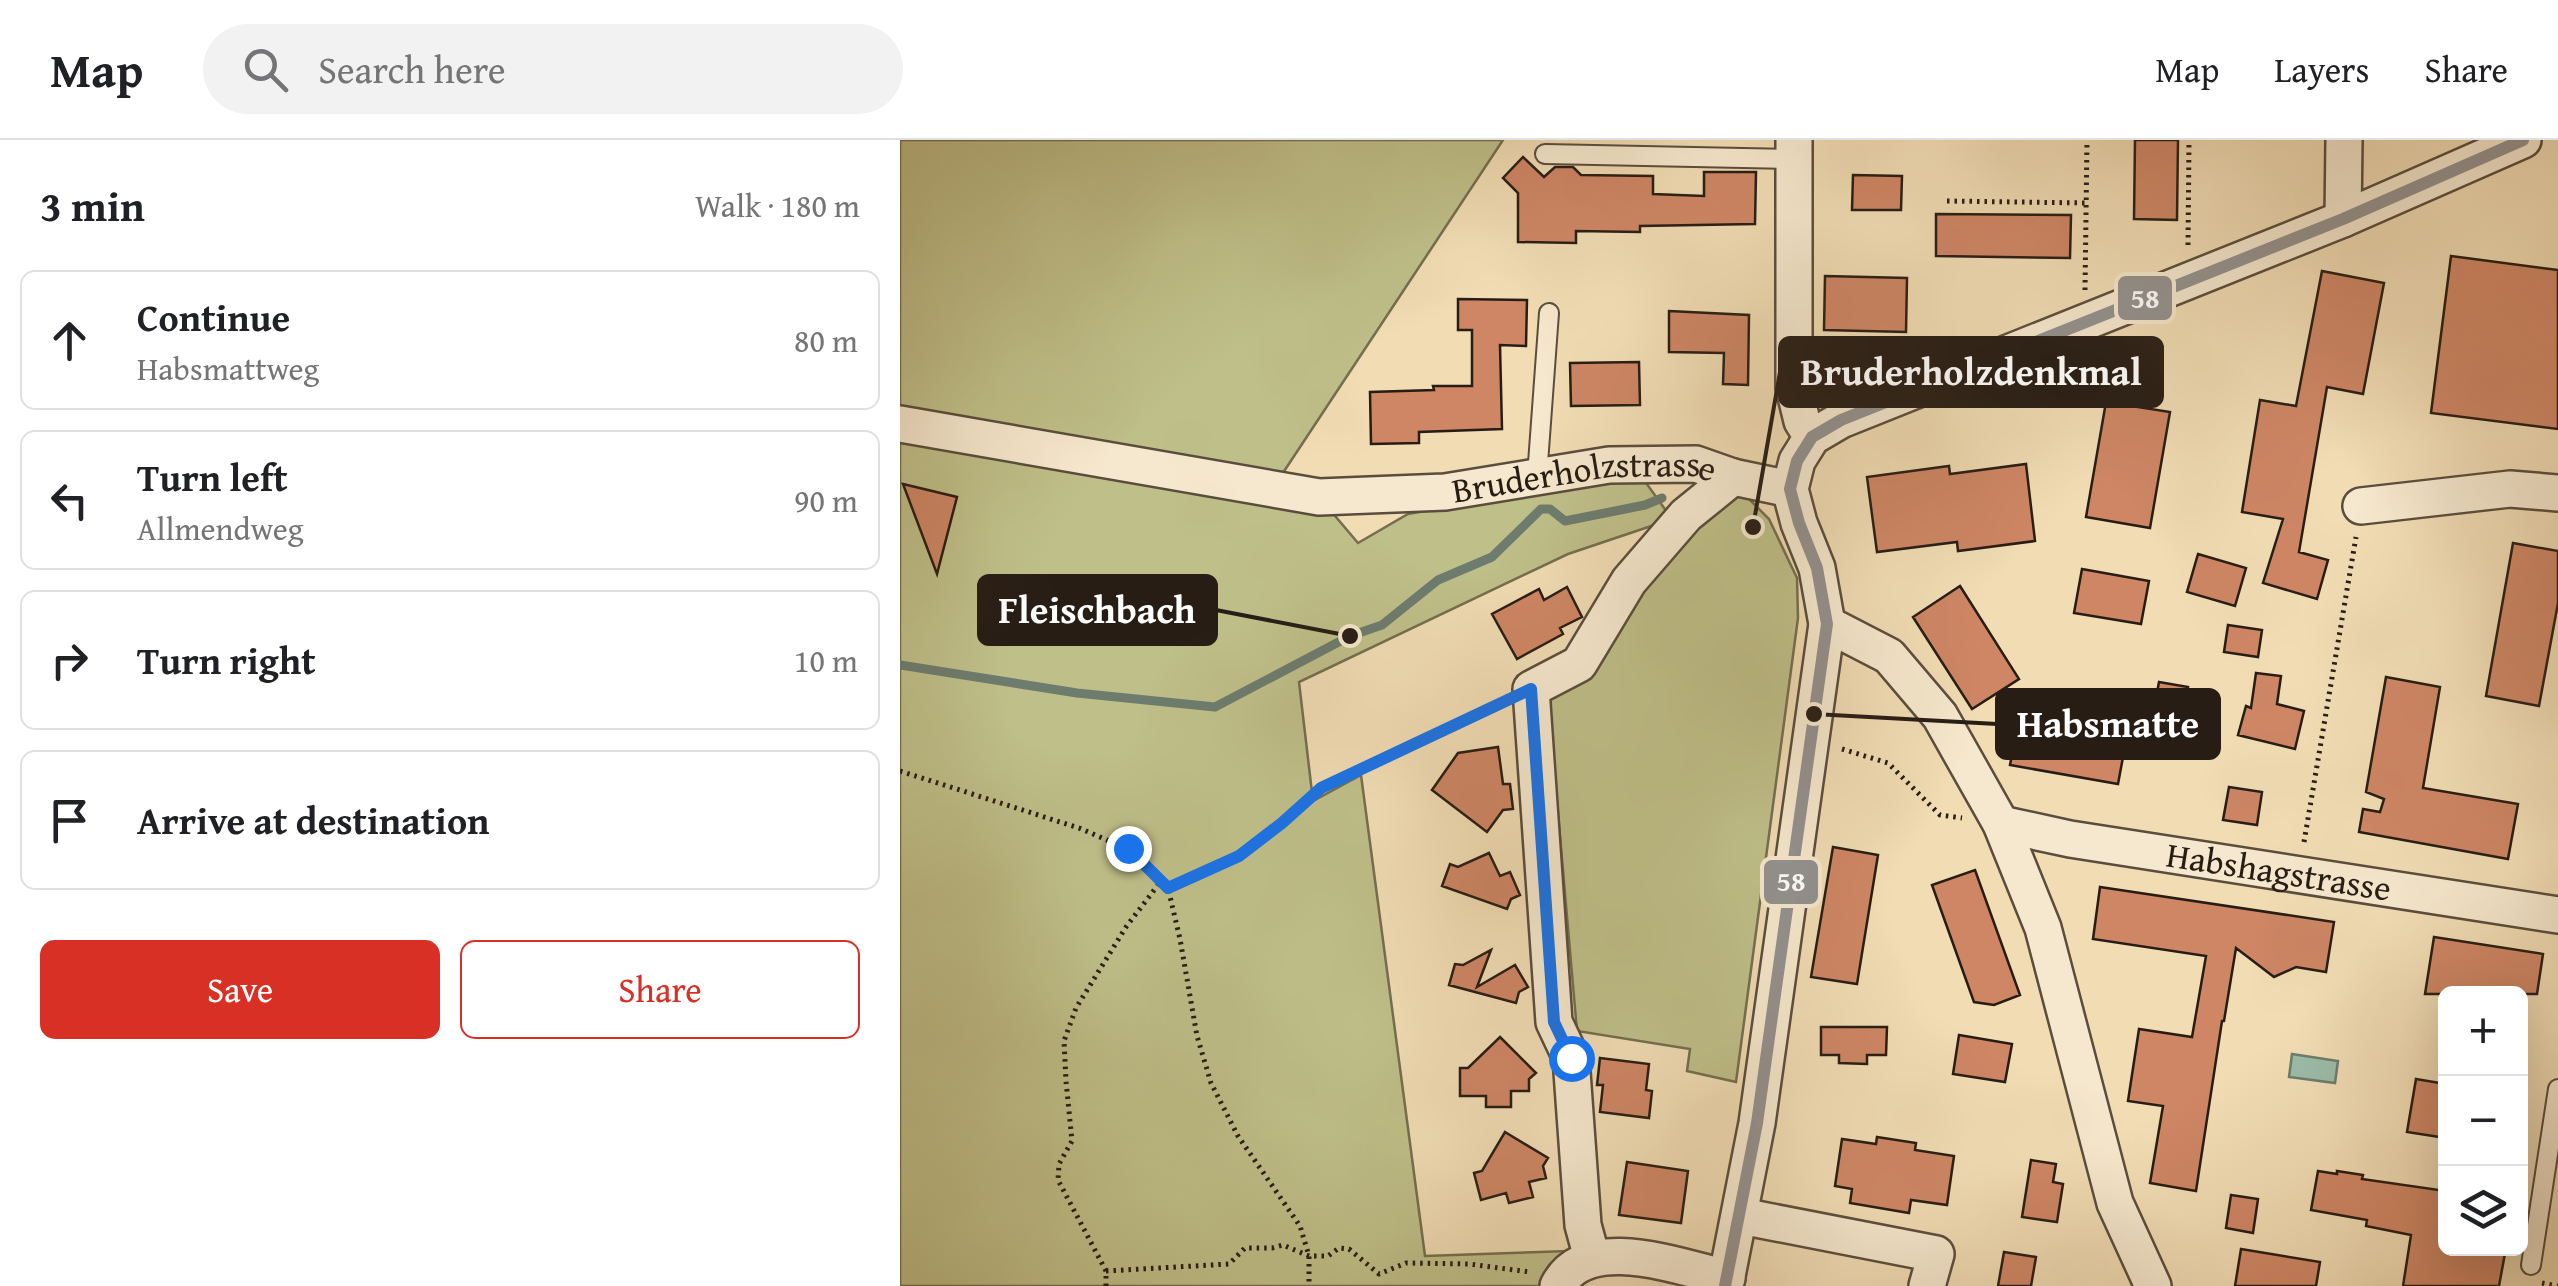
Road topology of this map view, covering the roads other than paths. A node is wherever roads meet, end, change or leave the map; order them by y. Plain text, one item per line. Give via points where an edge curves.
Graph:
1 (2344, 140) edge
2 (2523, 140) edge
3 (1794, 149) edge
4 (1545, 154) dead end
5 (2343, 218) junction
6 (1549, 313) dead end
7 (900, 424) edge
8 (1812, 437) junction
9 (1732, 476) junction
10 (1537, 477) junction
11 (1790, 489) junction
12 (2558, 493) edge
13 (2361, 506) road end
14 (1827, 624) junction
15 (2001, 824) junction
16 (2558, 915) edge
17 (2558, 1089) edge
18 (1741, 1216) junction
19 (2530, 1265) dead end
20 (1571, 1273) edge
21 (1726, 1282) edge
22 (1927, 1286) edge
23 (2153, 1286) edge

1 - 5 street
2 - 5 street
3 - 4 lane
3 - 8 street via 1794,388
5 - 8 street
6 - 10 lane
7 - 10 street, Bruderholzstrasse via 1319,497 1445,492
8 - 11 street
9 - 10 street, Bruderholzstrasse via 1679,464 1609,465
9 - 11 street, Bruderholzstrasse
9 - 20 street via 1686,516 1630,582 1579,664 1531,689 1554,1022 1571,1058 1583,1226
11 - 14 street via 1817,568
12 - 13 street via 2510,489
14 - 15 street via 1889,656 1940,716
14 - 18 street
15 - 16 street, Habshagstrasse
15 - 23 street via 2043,928 2115,1203
17 - 19 lane
18 - 21 street
18 - 22 street via 1936,1254
20 - 21 street via 1630,1256

